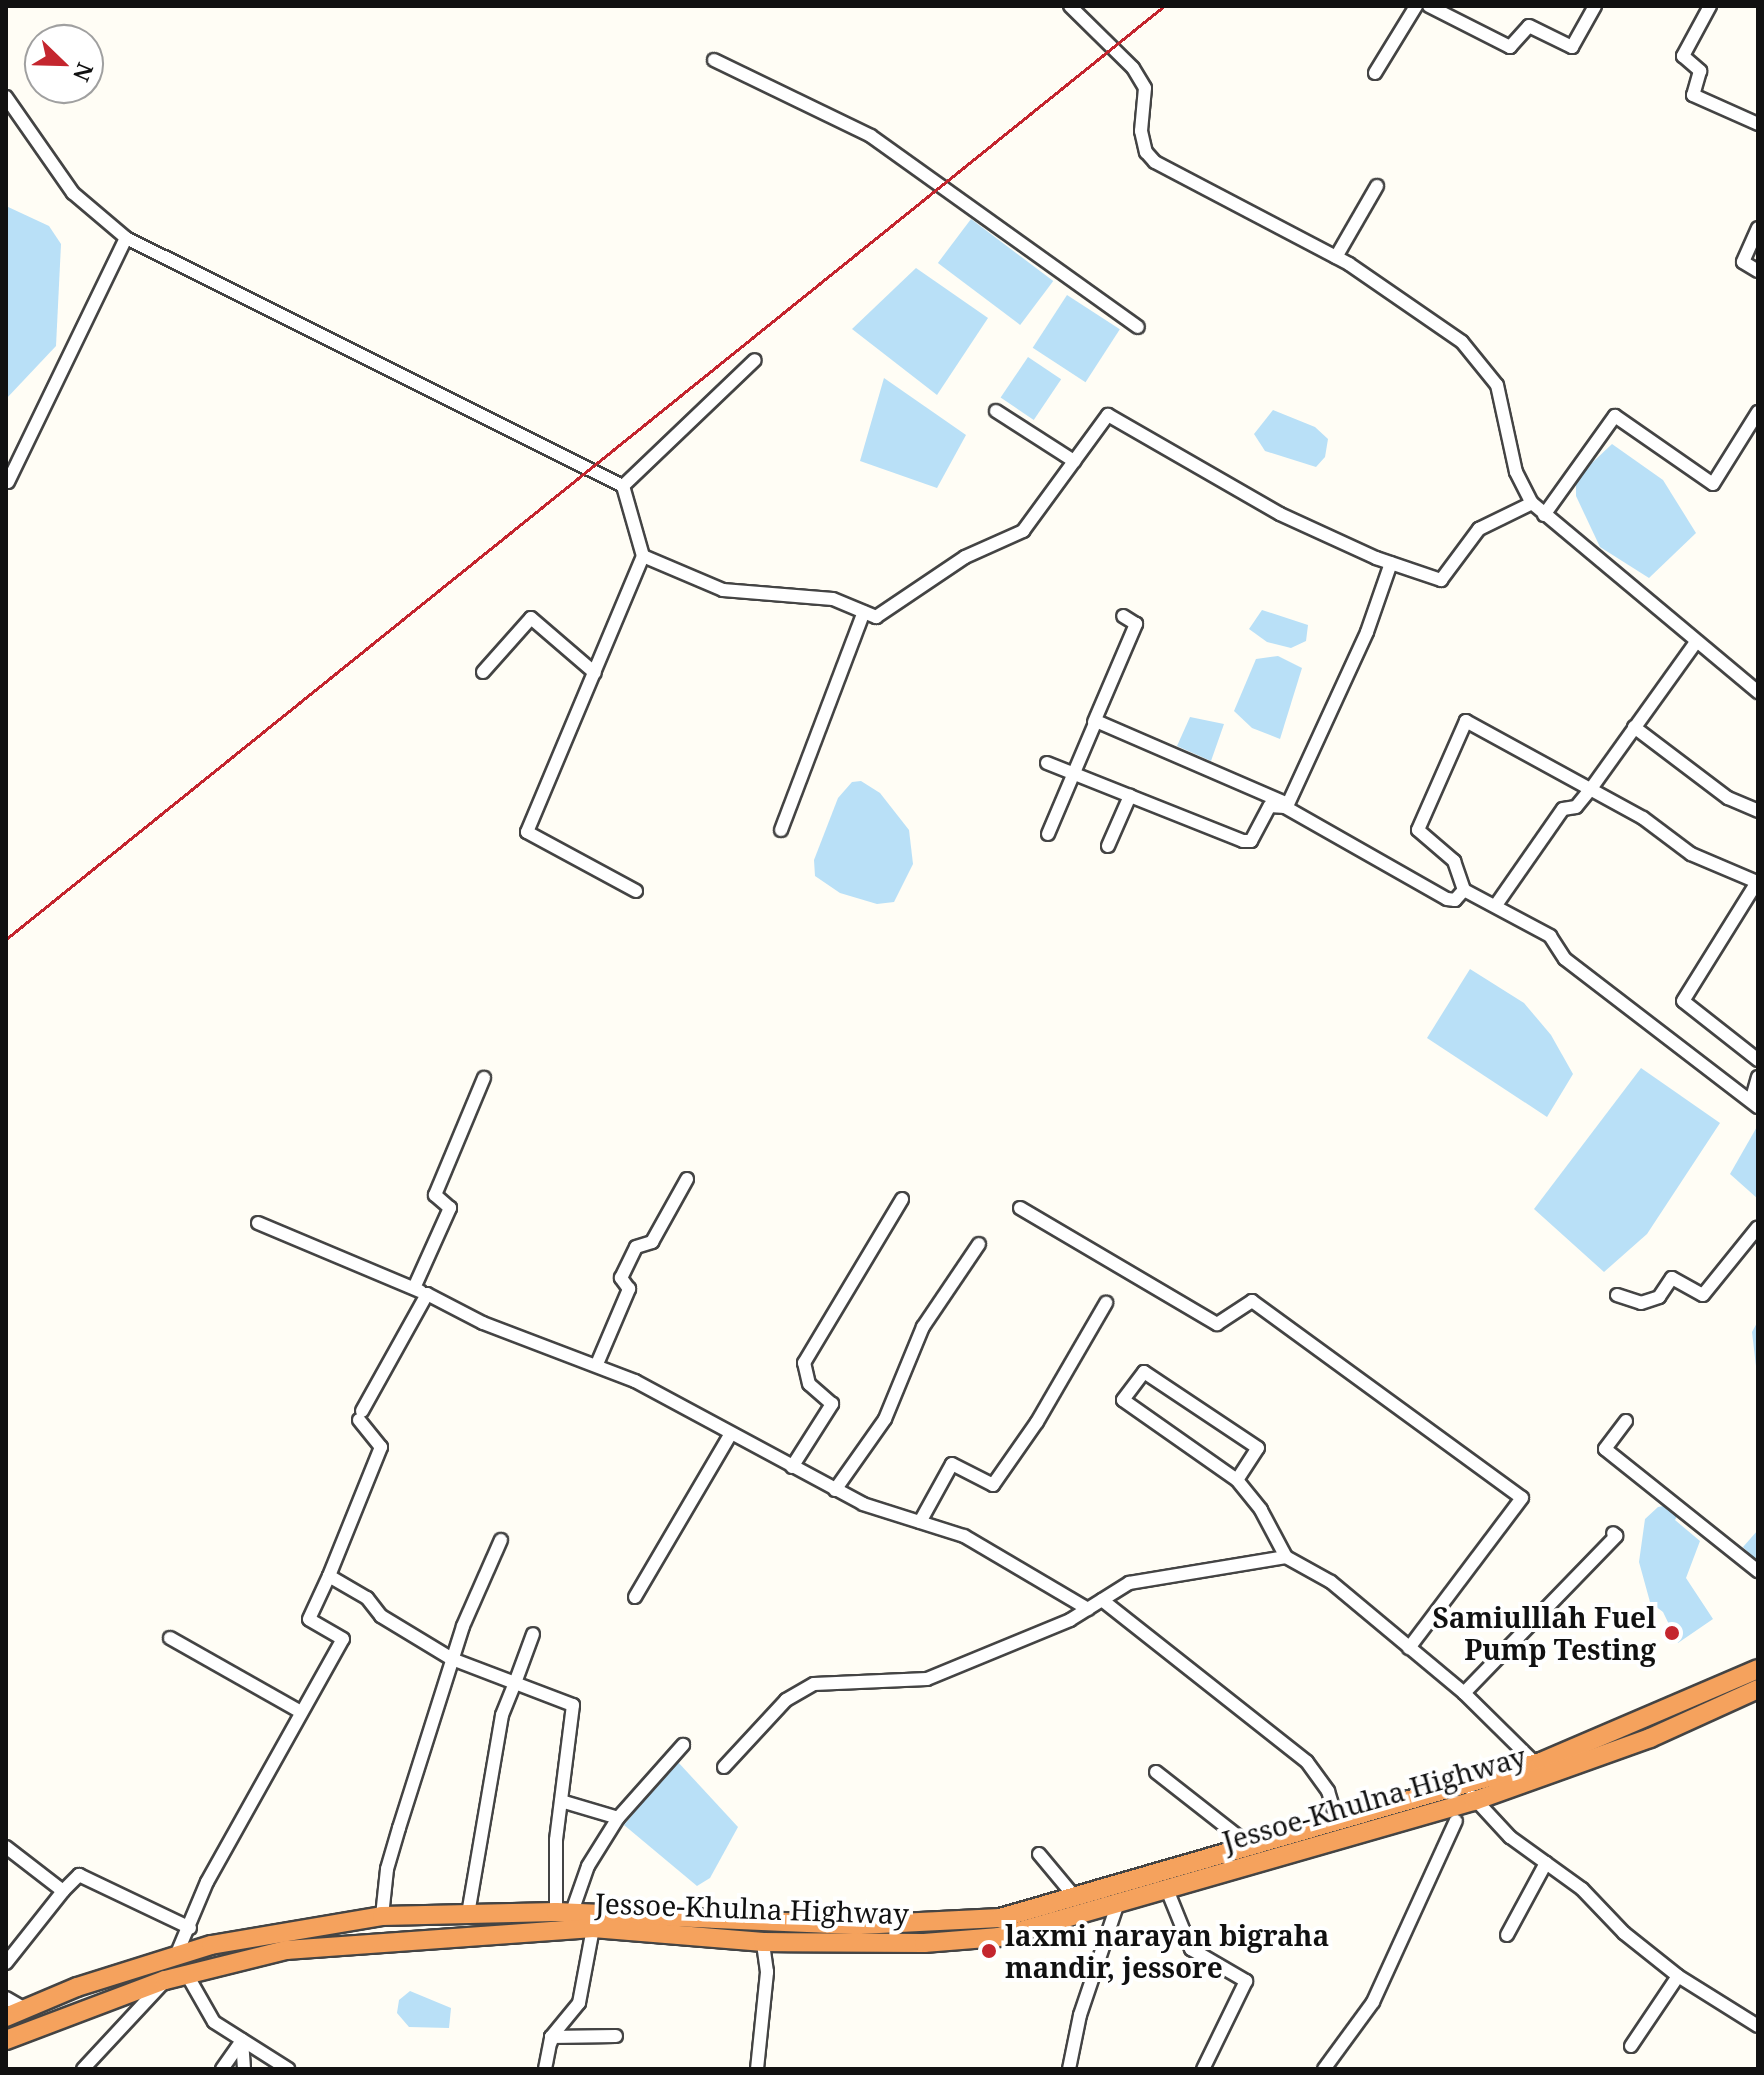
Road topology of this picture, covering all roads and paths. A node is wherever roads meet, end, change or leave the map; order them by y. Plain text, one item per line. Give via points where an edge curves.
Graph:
1 (1070, 6) edge
2 (1416, 6) edge
3 (1429, 6) edge
4 (1595, 6) edge
5 (1710, 6) edge
6 (714, 60) dead end
7 (1375, 73) dead end
8 (6, 97) edge
9 (1758, 124) edge
10 (1377, 186) dead end
11 (1758, 228) edge
12 (126, 238) junction
13 (1336, 257) junction
14 (1758, 271) edge
15 (1138, 327) dead end
16 (755, 360) dead end
17 (996, 411) dead end
18 (1758, 412) edge
19 (1074, 461) junction
20 (8, 482) edge
21 (623, 486) junction
22 (1532, 503) junction
23 (1544, 515) junction
24 (643, 556) junction
25 (1391, 563) junction
26 (864, 612) junction
27 (1123, 616) dead end
28 (1696, 642) junction
29 (483, 672) dead end
30 (595, 673) junction
31 (1758, 692) edge
32 (1094, 722) junction
33 (1634, 727) junction
34 (1047, 763) dead end
35 (1074, 774) junction
36 (1590, 790) junction
37 (1130, 796) junction
38 (1758, 811) edge
39 (781, 830) dead end
40 (1048, 834) dead end
41 (1108, 846) dead end
42 (1758, 881) edge
43 (1464, 890) junction
44 (636, 891) dead end
45 (1496, 905) junction
46 (1758, 1060) edge
47 (1758, 1077) edge
48 (484, 1078) dead end
49 (1758, 1105) edge
50 (687, 1179) dead end
51 (902, 1199) dead end
52 (1020, 1208) dead end
53 (258, 1223) dead end
54 (1758, 1227) edge
55 (979, 1244) dead end
56 (414, 1288) junction
57 (427, 1294) junction
58 (1617, 1295) dead end
59 (1106, 1303) dead end
60 (597, 1364) junction
61 (1626, 1421) dead end
62 (730, 1435) junction
63 (792, 1467) junction
64 (1237, 1480) junction
65 (835, 1490) junction
66 (920, 1522) junction
67 (1613, 1533) dead end
68 (501, 1540) dead end
69 (1286, 1557) junction
70 (1758, 1571) edge
71 (329, 1576) junction
72 (635, 1597) dead end
73 (1102, 1600) junction
74 (1088, 1609) junction
75 (533, 1634) dead end
76 (170, 1638) dead end
77 (1409, 1648) junction
78 (452, 1659) junction
79 (1758, 1669) edge
80 (515, 1683) junction
81 (1758, 1689) edge
82 (1464, 1693) junction
83 (301, 1712) junction
84 (683, 1745) dead end
85 (1535, 1763) junction
86 (724, 1767) dead end
87 (1156, 1772) dead end
88 (1463, 1784) junction
89 (561, 1801) junction
90 (1474, 1801) junction
91 (618, 1818) junction
92 (1337, 1820) junction
93 (1456, 1821) dead end
94 (1249, 1845) junction
95 (6, 1847) edge
96 (1039, 1854) dead end
97 (1546, 1863) junction
98 (1166, 1887) junction
99 (63, 1891) junction
100 (1074, 1896) junction
101 (1119, 1900) junction
102 (565, 1909) junction
103 (468, 1914) junction
104 (382, 1916) junction
105 (190, 1928) junction
106 (593, 1928) junction
107 (1507, 1935) dead end
108 (763, 1942) junction
109 (175, 1958) junction
110 (6, 1963) edge
111 (186, 1973) junction
112 (1678, 1976) junction
113 (165, 1980) junction
114 (6, 1998) edge
115 (25, 2009) junction
116 (6, 2017) edge
117 (1758, 2026) edge
118 (616, 2036) dead end
119 (551, 2037) junction
120 (6, 2040) edge
121 (242, 2040) junction
122 (1631, 2046) dead end
123 (89, 2067) edge
124 (222, 2069) edge
125 (244, 2069) edge
126 (288, 2069) edge
127 (545, 2069) edge
128 (551, 2069) edge
129 (757, 2069) edge
130 (1069, 2069) edge
131 (1203, 2069) edge
132 (1324, 2069) edge

1 - 13 street via 1133,68 1145,88 1141,131 1146,152 1155,162
2 - 7 street
3 - 4 street via 1510,47 1529,26 1572,47
5 - 9 street via 1683,56 1700,71 1693,95
6 - 15 street via 871,136
8 - 12 street via 73,193
10 - 13 street
11 - 14 street via 1743,262
12 - 20 street
12 - 21 street
13 - 22 street via 1431,318 1486,367 1497,385 1516,472
16 - 21 street
17 - 19 street
18 - 23 street via 1713,484 1615,416
19 - 25 street via 1108,415 1280,514
19 - 26 street via 1023,531 965,557 876,617
21 - 24 street
22 - 23 street
22 - 25 street via 1479,529 1441,580
23 - 28 street
24 - 26 street via 723,590 833,599
24 - 30 street
25 - 32 street via 1367,632 1287,804 1211,767
26 - 39 street
27 - 32 street via 1136,624
28 - 31 street
28 - 33 street
29 - 30 street via 531,618
30 - 44 street via 527,832
32 - 35 street
33 - 36 street
33 - 38 street via 1728,798
34 - 35 street
35 - 37 street
35 - 40 street
36 - 42 street via 1643,818 1691,854
36 - 43 street via 1466,721 1418,830 1454,861
36 - 45 street via 1576,807 1563,809
37 - 41 street
37 - 43 street via 1243,841 1251,841 1270,806 1285,807 1447,899 1455,900
42 - 46 street via 1683,1001
43 - 45 street
45 - 49 street via 1550,936 1565,959
47 - 49 street via 1753,1094
48 - 56 street via 435,1195 450,1208
50 - 60 street via 652,1242 636,1247 621,1278 629,1289
51 - 63 street via 804,1363 809,1384 832,1404
52 - 77 street via 1217,1324 1252,1301 1522,1498
53 - 56 street
54 - 58 street via 1703,1295 1672,1278 1659,1297 1641,1303
55 - 65 street via 923,1327 885,1419
56 - 57 street
57 - 60 street via 483,1323
57 - 71 street via 361,1416 381,1447
59 - 66 street via 1037,1422 993,1485 952,1464
60 - 62 street
61 - 70 street via 1605,1449
62 - 63 street
62 - 72 street
63 - 65 street
64 - 64 street via 1123,1400 1144,1372 1258,1448
64 - 69 street via 1261,1510
65 - 66 street
66 - 74 street via 964,1536
67 - 82 street via 1616,1536
68 - 78 street
69 - 73 street via 1149,1577
69 - 77 street via 1322,1576
71 - 78 street via 367,1598 381,1616
71 - 83 street via 309,1619 343,1639
73 - 74 street
73 - 92 street via 1307,1762 1328,1791
74 - 86 street via 927,1679 814,1684 786,1700
75 - 80 street
76 - 83 street
77 - 82 street
78 - 80 street
78 - 104 street via 387,1869
79 - 85 highway, Jessoe-Khulna Highway
80 - 89 street via 573,1705
80 - 103 street via 502,1715
81 - 90 highway, Jessoe-Khulna Highway via 1650,1738
82 - 85 street
83 - 105 street via 207,1882
84 - 91 street
85 - 88 highway, Jessoe-Khulna Highway
87 - 94 street
88 - 90 street
88 - 92 highway, Jessoe-Khulna Highway
89 - 91 street
89 - 102 street
90 - 97 street
90 - 98 highway, Jessoe-Khulna Highway
91 - 102 street
92 - 94 highway, Jessoe-Khulna Highway
93 - 132 street via 1373,2002
94 - 100 highway, Jessoe-Khulna Highway
95 - 99 street
96 - 100 street
97 - 107 street
97 - 112 street
98 - 101 highway, Jessoe-Khulna Highway
98 - 131 street via 1191,1949 1246,1981
99 - 105 street via 79,1875
99 - 110 street
100 - 102 highway, Jessoe-Khulna Highway via 1000,1918 923,1925
101 - 108 highway, Jessoe-Khulna Highway via 1048,1925 974,1942
101 - 130 street via 1080,2015
102 - 103 highway, Jessoe-Khulna Highway
103 - 104 highway, Jessoe-Khulna Highway
104 - 109 highway, Jessoe-Khulna Highway via 211,1945
105 - 109 street
106 - 108 highway, Jessoe-Khulna Highway
106 - 111 highway, Jessoe-Khulna Highway via 286,1950
106 - 119 street via 579,2003
108 - 129 street via 767,1972
109 - 115 highway, Jessoe-Khulna Highway via 77,1987
111 - 113 highway, Jessoe-Khulna Highway
111 - 121 street via 214,2022
112 - 117 street
112 - 122 street
113 - 120 highway, Jessoe-Khulna Highway
113 - 123 street
114 - 115 street
115 - 116 highway, Jessoe-Khulna Highway
118 - 119 street
119 - 127 street
119 - 128 street
121 - 124 street
121 - 125 street
121 - 126 street

